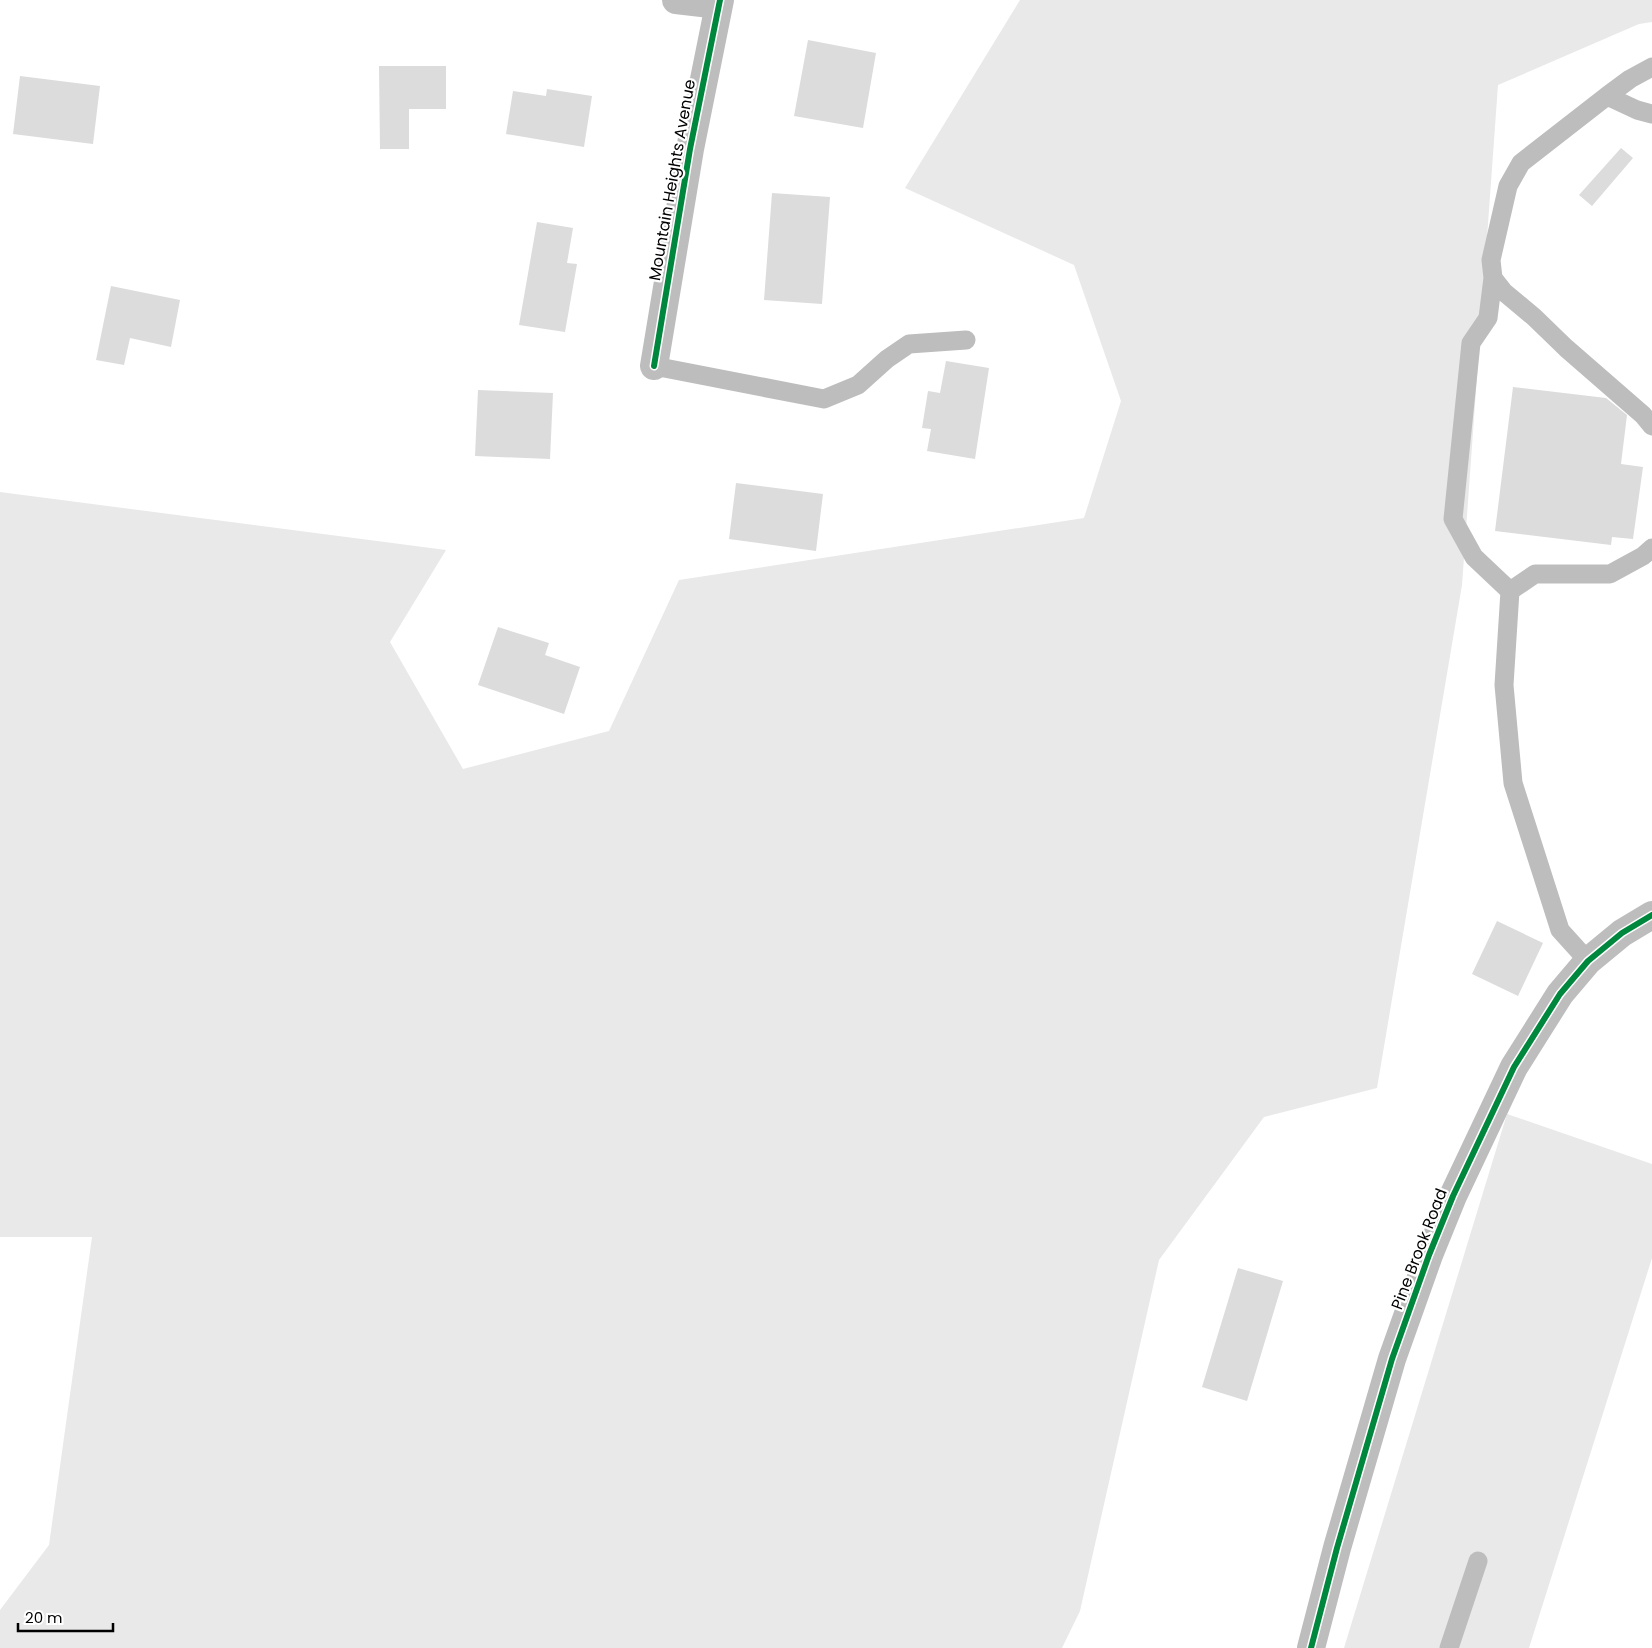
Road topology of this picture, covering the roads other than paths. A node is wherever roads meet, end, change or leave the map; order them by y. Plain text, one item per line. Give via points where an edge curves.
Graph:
1 (676, 0) edge
2 (720, 3) edge
3 (1652, 67) edge
4 (1608, 96) junction
5 (1652, 114) edge
6 (1493, 278) junction
7 (966, 340) dead end
8 (654, 366) joint
9 (1652, 426) edge
10 (1652, 548) edge
11 (1510, 591) junction
12 (1652, 916) edge
13 (1588, 960) junction
14 (1478, 1561) dead end
15 (1311, 1648) edge
16 (1449, 1648) edge

1 - 2 street
2 - 8 street, Mountain Heights Avenue via 690,149
3 - 4 lane
4 - 5 lane
4 - 6 lane via 1521,163 1508,186 1502,207 1491,260
6 - 9 lane via 1504,292
6 - 11 lane via 1488,318 1471,343 1452,520 1474,556
7 - 8 lane via 910,344 858,385 824,399
10 - 11 lane via 1610,574 1535,574
11 - 13 lane via 1504,685 1512,783 1560,930
12 - 13 street, Pine Brook Road via 1622,933
13 - 15 street, Pine Brook Road via 1560,994 1514,1067 1429,1255 1392,1359
14 - 16 lane

